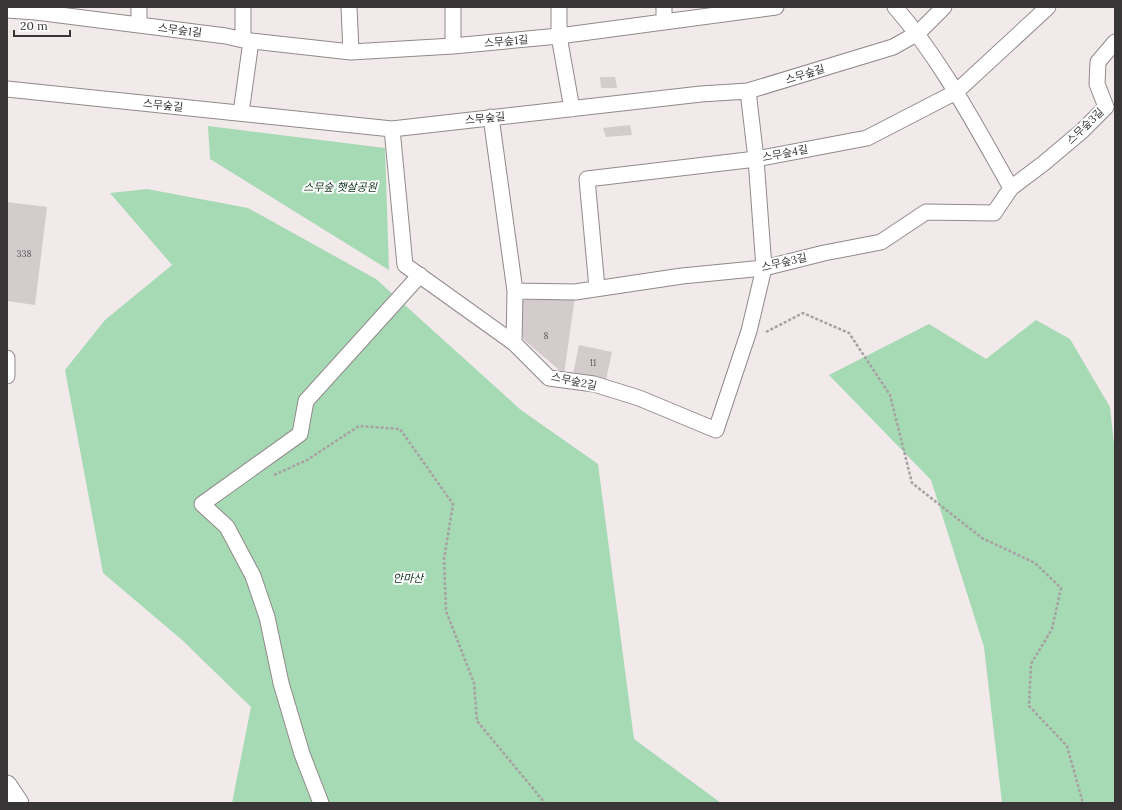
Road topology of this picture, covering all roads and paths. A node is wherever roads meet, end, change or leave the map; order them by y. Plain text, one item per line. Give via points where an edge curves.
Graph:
1 (139, 7) edge
2 (243, 7) edge
3 (349, 7) edge
4 (453, 7) edge
5 (559, 7) edge
6 (664, 7) edge
7 (895, 7) edge
8 (944, 7) edge
9 (1048, 7) edge
10 (769, 8) edge
11 (7, 10) edge
12 (36, 10) edge
13 (664, 22) junction
14 (139, 25) junction
15 (918, 33) junction
16 (559, 36) junction
17 (247, 41) junction
18 (1115, 42) edge
19 (453, 46) junction
20 (351, 52) junction
21 (7, 90) edge
22 (748, 91) junction
23 (956, 92) junction
24 (572, 109) junction
25 (241, 113) junction
26 (491, 116) junction
27 (392, 129) junction
28 (756, 159) junction
29 (1011, 188) junction
30 (764, 268) junction
31 (420, 275) junction
32 (597, 288) junction
33 (515, 292) junction
34 (745, 342) junction
35 (514, 343) junction
36 (7, 358) edge
37 (7, 376) edge
38 (273, 475) dead end
39 (7, 785) edge
40 (19, 803) edge
41 (321, 803) edge
42 (545, 803) edge
43 (1084, 803) edge

1 - 14 street
2 - 17 street
3 - 20 street
4 - 19 street
5 - 16 street
6 - 13 street
7 - 15 street
8 - 15 street, 스무숲길
9 - 23 street, 스무숲4길
10 - 13 street, 스무숲1길
11 - 12 street, 스무숲1길
12 - 14 street, 스무숲1길
13 - 16 street, 스무숲1길
14 - 17 street, 스무숲1길
15 - 22 street, 스무숲길 via 893,47
15 - 23 street
16 - 19 street, 스무숲1길
16 - 24 street
17 - 20 street, 스무숲1길
17 - 25 street
18 - 29 street, 스무숲3길 via 1098,62 1097,84 1106,107 1082,131
19 - 20 street, 스무숲1길
21 - 25 street, 스무숲길
22 - 24 street, 스무숲길
22 - 28 street, 스무숲2길
23 - 28 street, 스무숲4길 via 867,138
23 - 29 street
24 - 26 street, 스무숲길
25 - 27 street, 스무숲길
26 - 27 street, 스무숲길
26 - 33 street
27 - 31 street, 스무숲2길 via 405,265
28 - 30 street, 스무숲2길
28 - 32 street, 스무숲4길 via 587,179
29 - 30 street, 스무숲3길 via 994,213 926,212 881,242 824,252
30 - 32 street, 스무숲3길
30 - 34 street, 스무숲2길
31 - 35 street, 스무숲2길
31 - 41 street via 306,402 300,434 202,504 227,527 253,576 267,617 281,683 302,754
32 - 33 street, 스무숲3길 via 575,292
33 - 35 street
34 - 35 street, 스무숲2길 via 716,430 639,398 594,384 549,378
34 - 43 path via 803,313 848,333 890,395 912,483 982,538 1035,563 1061,588 1052,629 1031,664 1029,706 1067,746
36 - 37 street
38 - 42 path via 307,460 359,426 400,429 453,504 444,559 446,611 474,684 477,721
39 - 40 street

